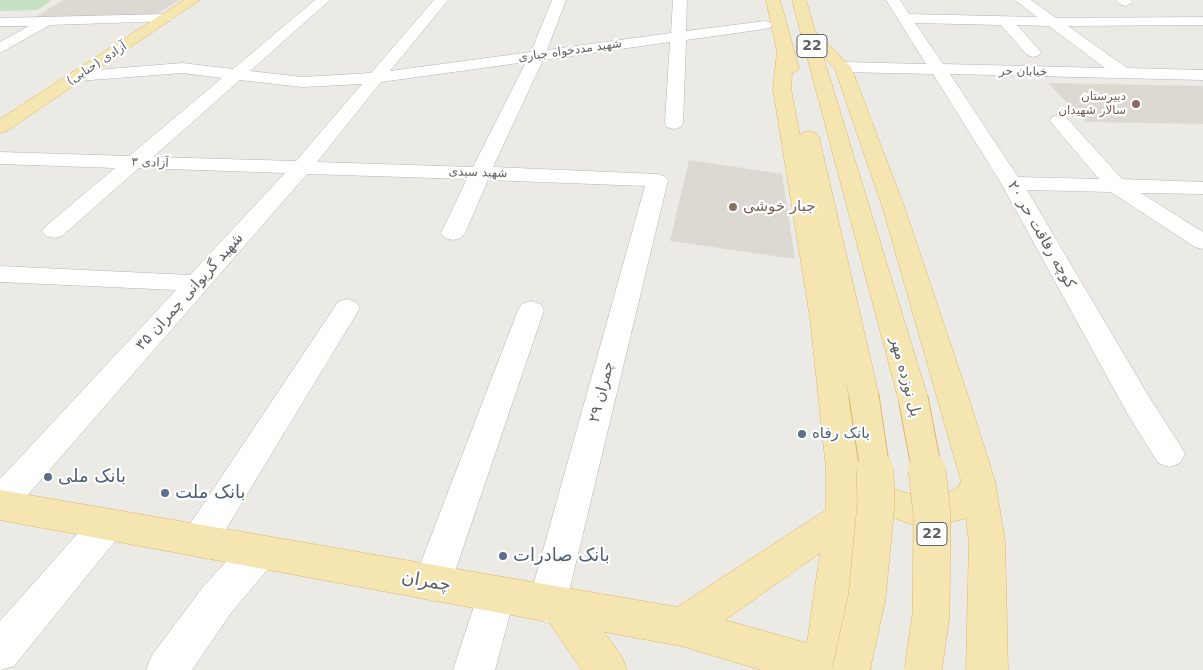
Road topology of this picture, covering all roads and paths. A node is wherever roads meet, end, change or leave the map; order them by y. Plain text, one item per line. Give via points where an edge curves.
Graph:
1 (193, 0) edge
2 (323, 0) edge
3 (441, 0) edge
4 (559, 0) edge
5 (680, 0) edge
6 (773, 0) edge
7 (799, 0) edge
8 (893, 0) edge
9 (1022, 0) edge
10 (954, 7) dead end
11 (166, 18) junction
12 (904, 18) junction
13 (48, 20) junction
14 (963, 20) junction
15 (1005, 21) junction
16 (1203, 21) edge
17 (0, 22) edge
18 (1052, 22) junction
19 (765, 25) dead end
20 (809, 34) junction
21 (678, 36) junction
22 (0, 48) edge
23 (785, 51) junction
24 (1033, 52) dead end
25 (537, 56) junction
26 (842, 67) junction
27 (937, 70) junction
28 (1124, 74) junction
29 (236, 75) junction
30 (1203, 75) edge
31 (78, 76) junction
32 (376, 78) junction
33 (807, 88) junction
34 (1059, 121) dead end
35 (674, 123) dead end
36 (2, 124) edge
37 (0, 158) edge
38 (133, 163) junction
39 (300, 168) junction
40 (480, 173) junction
41 (657, 180) joint
42 (1012, 183) junction
43 (1116, 186) junction
44 (1203, 188) edge
45 (54, 231) dead end
46 (454, 233) dead end
47 (1203, 242) edge
48 (0, 274) edge
49 (197, 284) junction
50 (346, 308) dead end
51 (531, 310) dead end
52 (1169, 454) dead end
53 (843, 468) junction
54 (978, 481) junction
55 (0, 504) edge
56 (843, 518) junction
57 (108, 524) junction
58 (199, 541) junction
59 (259, 552) junction
60 (432, 583) junction
61 (496, 595) junction
62 (554, 605) junction
63 (681, 628) junction
64 (0, 652) edge
65 (837, 669) edge
66 (167, 670) edge
67 (474, 670) edge
68 (606, 670) edge
69 (922, 670) edge
70 (987, 670) edge

1 - 11 main road, آزادی (حنایی)
2 - 29 street
3 - 32 street, شهید گریوانی چمران ۳۵
4 - 25 street
5 - 21 street
6 - 23 main road
7 - 20 main road, 22
8 - 12 street, کوچه رفاقت حر ۲۰
9 - 18 street
10 - 14 street
11 - 13 street
11 - 31 main road, آزادی (حنایی)
12 - 14 street
12 - 27 street, کوچه رفاقت حر ۲۰
13 - 17 street
13 - 22 street
14 - 15 street
15 - 18 street
15 - 24 street
16 - 18 street
18 - 28 street
19 - 21 street, شهید مددخواه جباری
20 - 26 main road
20 - 33 main road, 22
21 - 25 street, شهید مددخواه جباری
21 - 35 street
23 - 33 main road
23 - 53 main road via 782,89 824,318
25 - 32 street, شهید مددخواه جباری
25 - 40 street
26 - 27 street, خیابان حر
26 - 54 main road via 894,209
27 - 28 street, خیابان حر
27 - 42 street, کوچه رفاقت حر ۲۰
28 - 30 street, خیابان حر
29 - 31 street, شهید مددخواه جباری via 182,68
29 - 32 street, شهید مددخواه جباری via 302,82
29 - 38 street
31 - 36 main road, آزادی (حنایی)
32 - 39 street, شهید گریوانی چمران ۳۵
33 - 65 main road, bridge via 875,465 876,504 867,597
33 - 69 main road, پل نوزده مهر / 22, bridge via 912,398 928,477 932,515 931,615
34 - 43 street
37 - 38 street, آزادی ۳
38 - 39 street, آزادی ۳
38 - 45 street
39 - 40 street, شهید سیدی
39 - 49 street, شهید گریوانی چمران ۳۵
40 - 41 street, شهید سیدی
40 - 46 street
41 - 62 street, چمران ۲۹
42 - 43 street
42 - 52 street, کوچه رفاقت حر ۲۰
43 - 44 street
43 - 47 street
48 - 49 street
49 - 55 street, شهید گریوانی چمران ۳۵
50 - 58 street
51 - 60 street
53 - 54 main road via 869,491 890,503 914,510 937,512 957,506 970,496
53 - 56 main road
54 - 70 main road via 987,542
55 - 57 main road, چمران
56 - 63 main road
56 - 65 main road
57 - 58 main road, چمران
57 - 64 street
58 - 59 main road, چمران
59 - 60 main road, چمران
59 - 66 street via 217,600
60 - 61 main road, چمران
61 - 62 main road, چمران
61 - 67 street
62 - 63 main road, چمران
62 - 68 main road
63 - 65 main road, چمران

